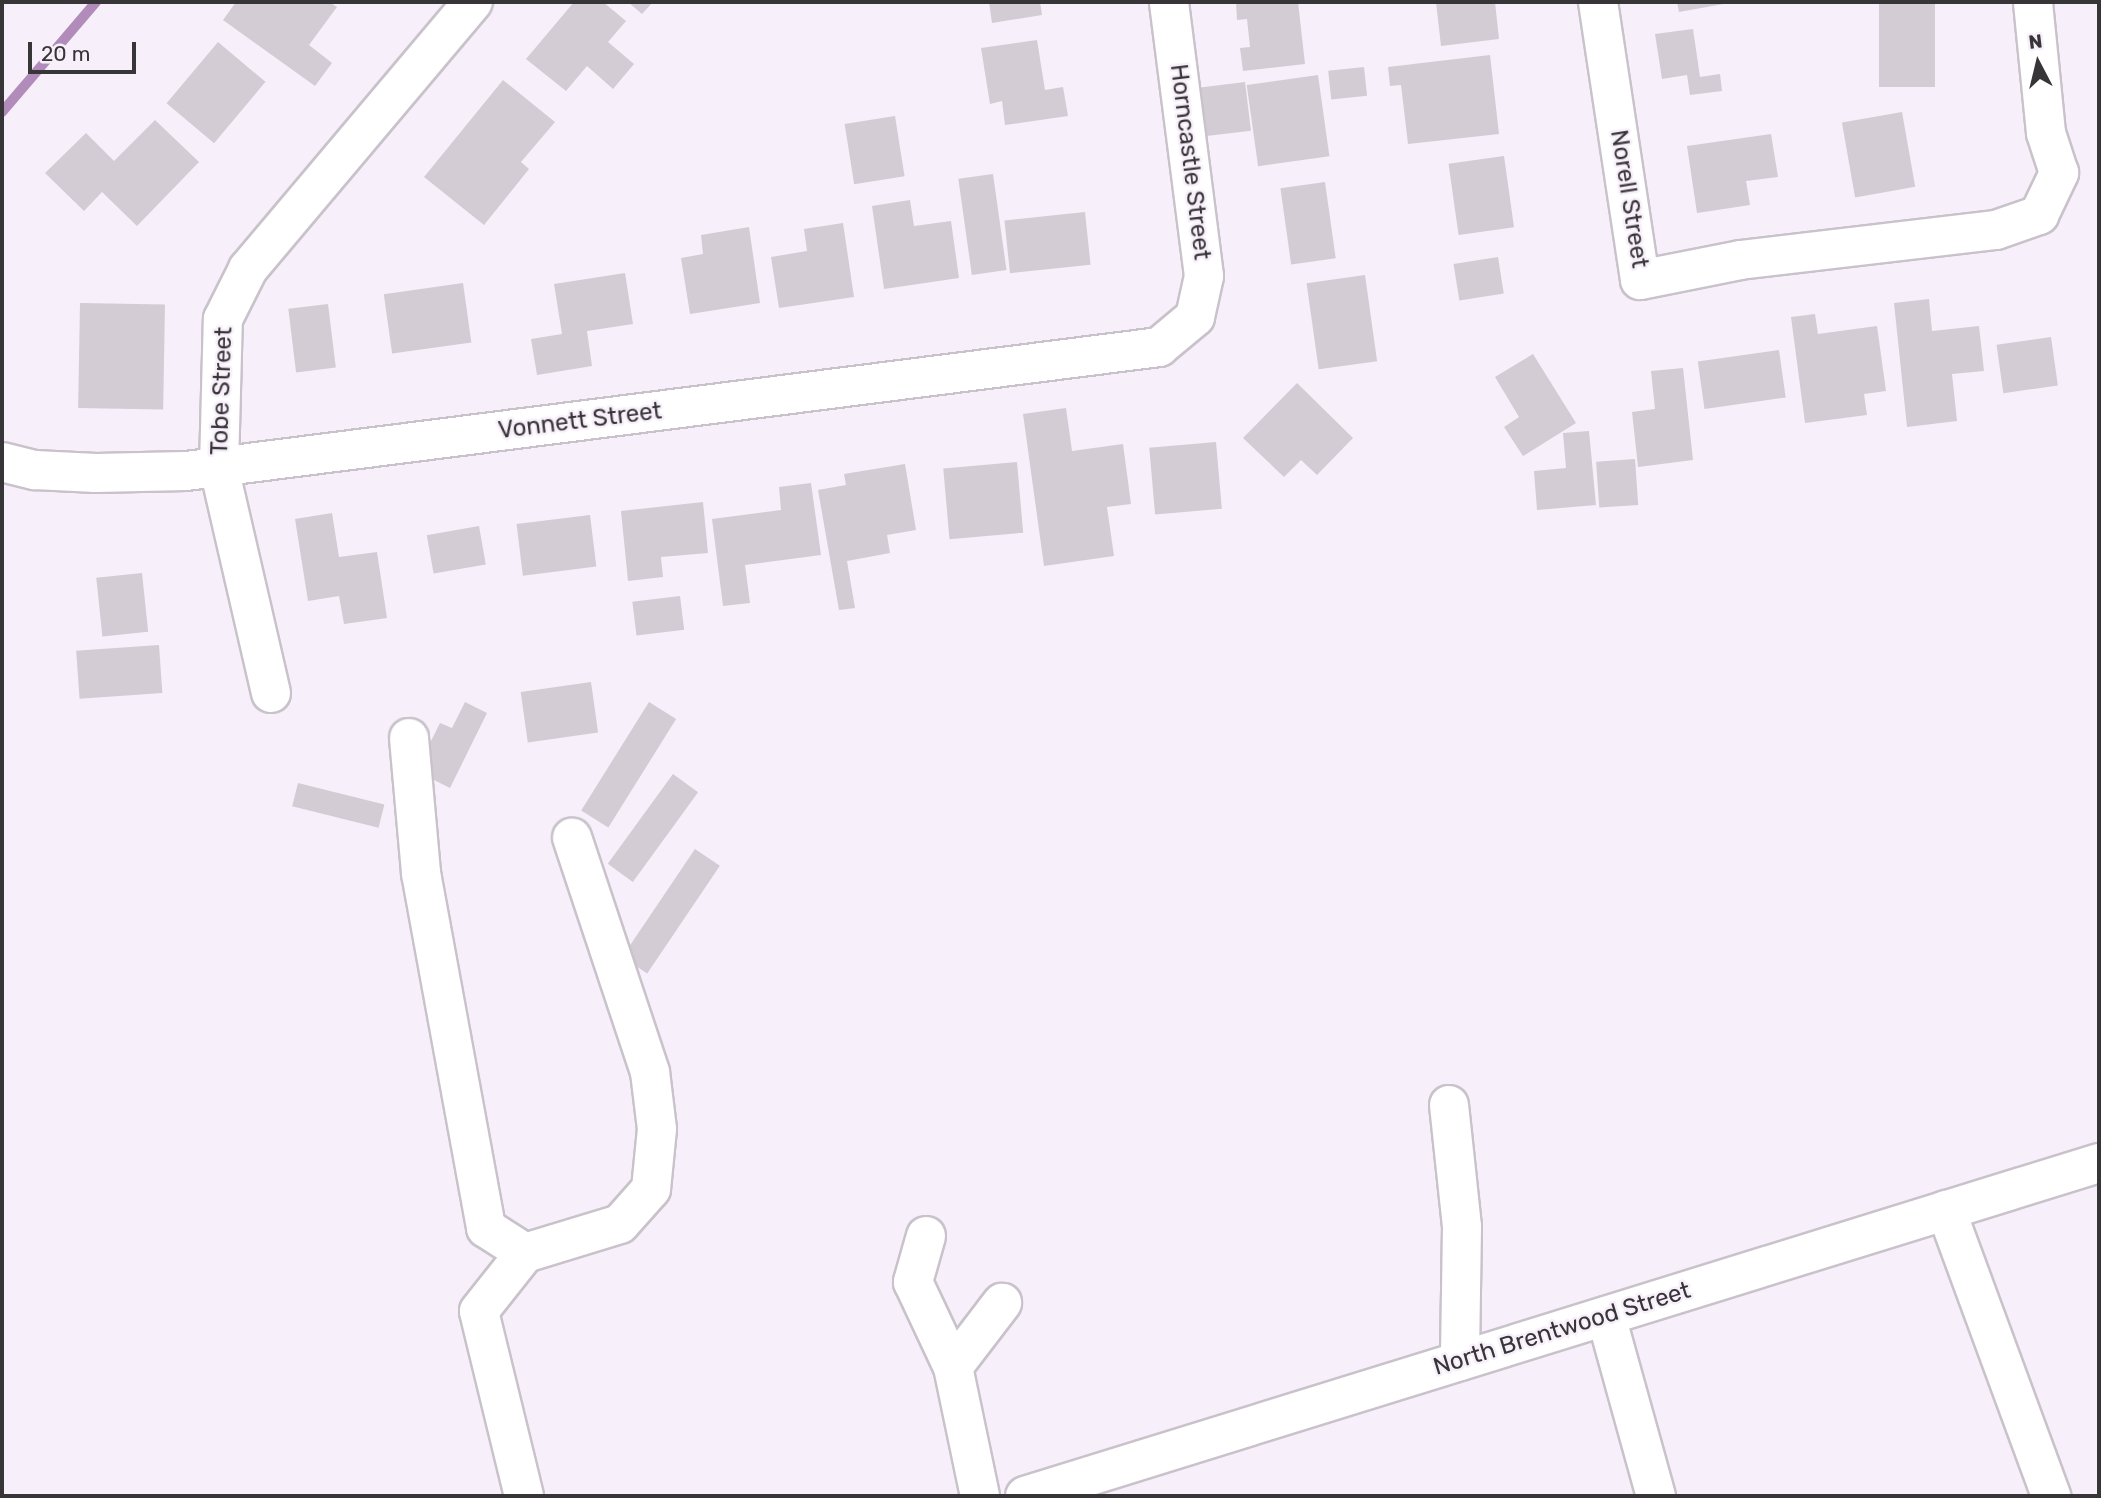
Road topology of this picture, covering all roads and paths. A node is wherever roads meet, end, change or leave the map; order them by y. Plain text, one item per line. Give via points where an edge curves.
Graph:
1 (474, 2) edge
2 (1169, 2) edge
3 (1598, 2) edge
4 (2033, 2) edge
5 (1159, 347) joint
6 (2, 462) edge
7 (219, 467) junction
8 (271, 693) dead end
9 (408, 738) dead end
10 (572, 838) dead end
11 (1449, 1105) dead end
12 (2099, 1163) edge
13 (1946, 1210) junction
14 (926, 1236) dead end
15 (525, 1253) junction
16 (1002, 1303) dead end
17 (1606, 1316) junction
18 (1460, 1361) junction
19 (953, 1367) junction
20 (524, 1496) edge
21 (980, 1496) edge
22 (1025, 1496) edge
23 (1656, 1496) edge
24 (2051, 1496) edge

1 - 7 street, Tobe Street via 248,269 223,319
2 - 5 street, Horncastle Street via 1204,276 1195,317
3 - 4 street, Norell Street via 1640,280 1740,260 1996,230 2039,215 2059,173 2046,133
5 - 7 street, Vonnett Street
6 - 7 street, Vonnett Street via 36,470 96,473
7 - 8 street, Tobe Street
9 - 15 street via 421,873 486,1228
10 - 15 street via 650,1072 657,1129 650,1189 621,1224
11 - 18 street via 1462,1227
12 - 13 street, North Brentwood Street
13 - 17 street, North Brentwood Street
13 - 24 street
14 - 19 street via 913,1282
15 - 20 street via 479,1311
16 - 19 street
17 - 18 street, North Brentwood Street
17 - 23 street
18 - 22 street, North Brentwood Street
19 - 21 street

